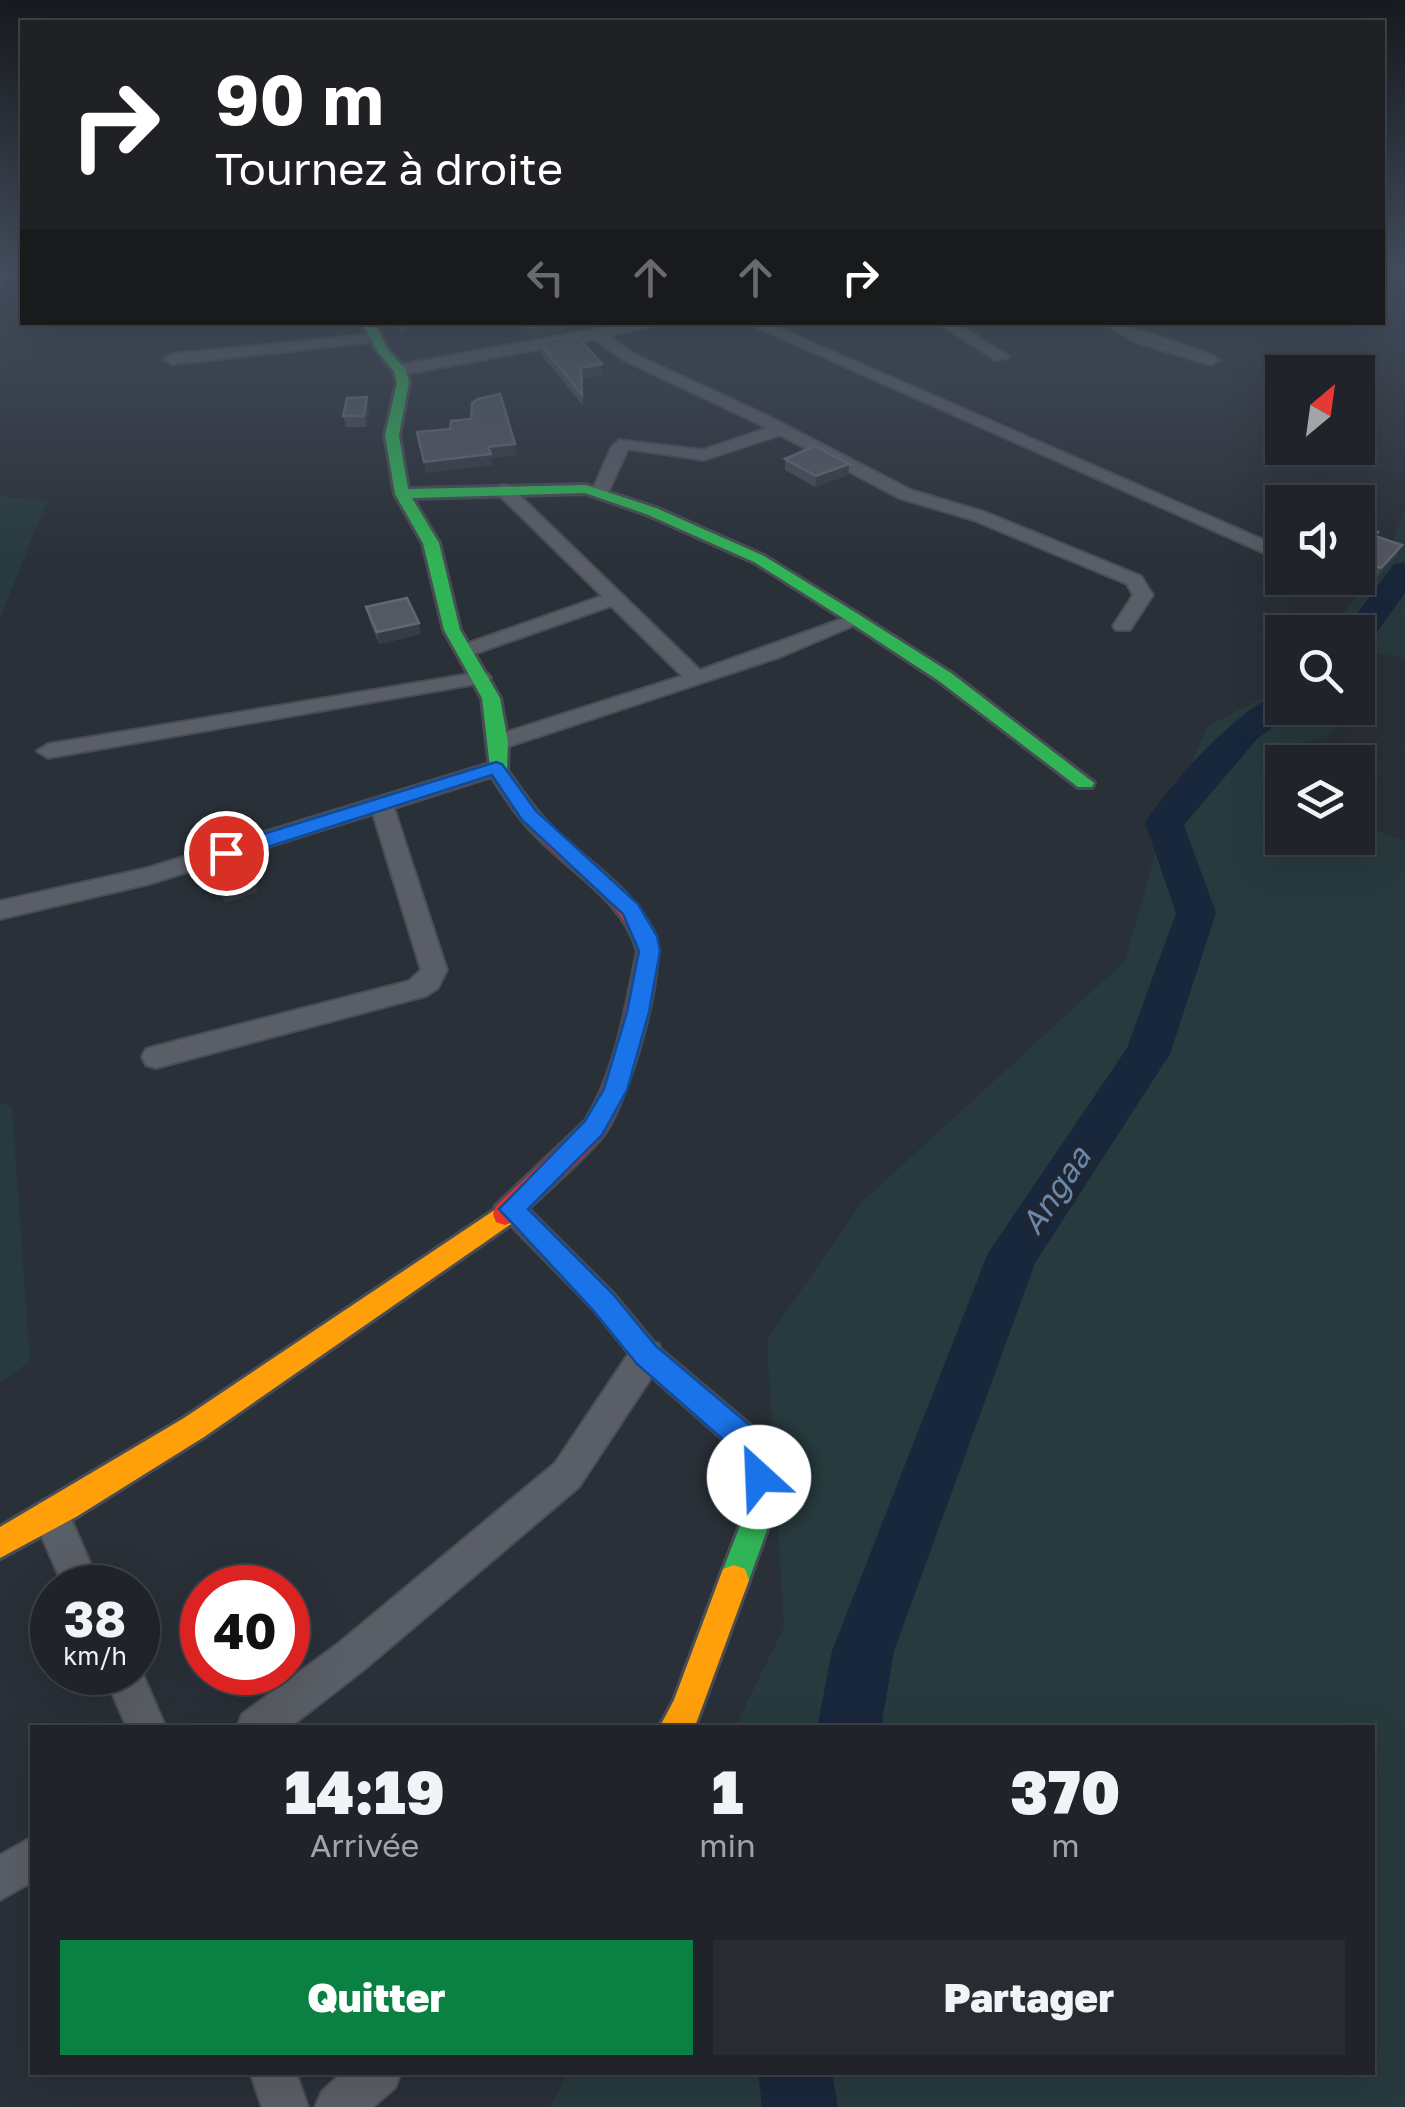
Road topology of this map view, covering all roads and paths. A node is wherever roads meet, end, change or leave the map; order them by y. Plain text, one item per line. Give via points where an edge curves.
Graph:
1 (409, 368) edge
2 (653, 368) edge
3 (857, 368) edge
4 (400, 370) joint
5 (782, 429) junction
6 (504, 490) junction
7 (601, 491) junction
8 (402, 494) junction
9 (1265, 548) edge
10 (616, 598) junction
11 (857, 620) junction
12 (1122, 626) dead end
13 (464, 652) junction
14 (482, 678) junction
15 (696, 678) junction
16 (499, 742) junction
17 (48, 751) dead end
18 (496, 768) junction
19 (1085, 783) dead end
20 (382, 805) junction
21 (0, 910) edge
22 (156, 1057) dead end
23 (512, 1209) junction
24 (647, 1355) junction
25 (50, 1516) junction
26 (0, 1542) edge
27 (72, 1565) edge
28 (132, 1695) edge
29 (146, 1725) edge
30 (260, 1725) edge
31 (677, 1725) edge
32 (30, 1859) edge
33 (0, 1879) edge
34 (274, 2075) edge
35 (375, 2075) edge
36 (286, 2107) edge
37 (338, 2107) edge

1 - 4 street
2 - 5 street
3 - 9 street
4 - 8 street via 392,434
5 - 7 street via 704,455 626,444
5 - 12 street via 905,494 979,516 1134,580 1142,595
6 - 7 street
6 - 8 street
6 - 10 street
7 - 11 street via 759,558
8 - 13 street via 431,543 452,630
10 - 13 street
10 - 15 street
11 - 15 street
11 - 19 street via 946,677
13 - 14 street
14 - 16 street
14 - 17 street
15 - 16 street
16 - 18 street
18 - 20 street
18 - 23 street via 529,816 631,909 650,951 627,1052 606,1108
20 - 21 street via 149,876
20 - 22 street via 434,970 429,982
23 - 24 street
23 - 25 street via 196,1425
24 - 30 street via 567,1476
24 - 31 street via 756,1449 762,1505
25 - 26 street
25 - 27 street
28 - 29 street
32 - 33 street
34 - 36 street
35 - 37 street

